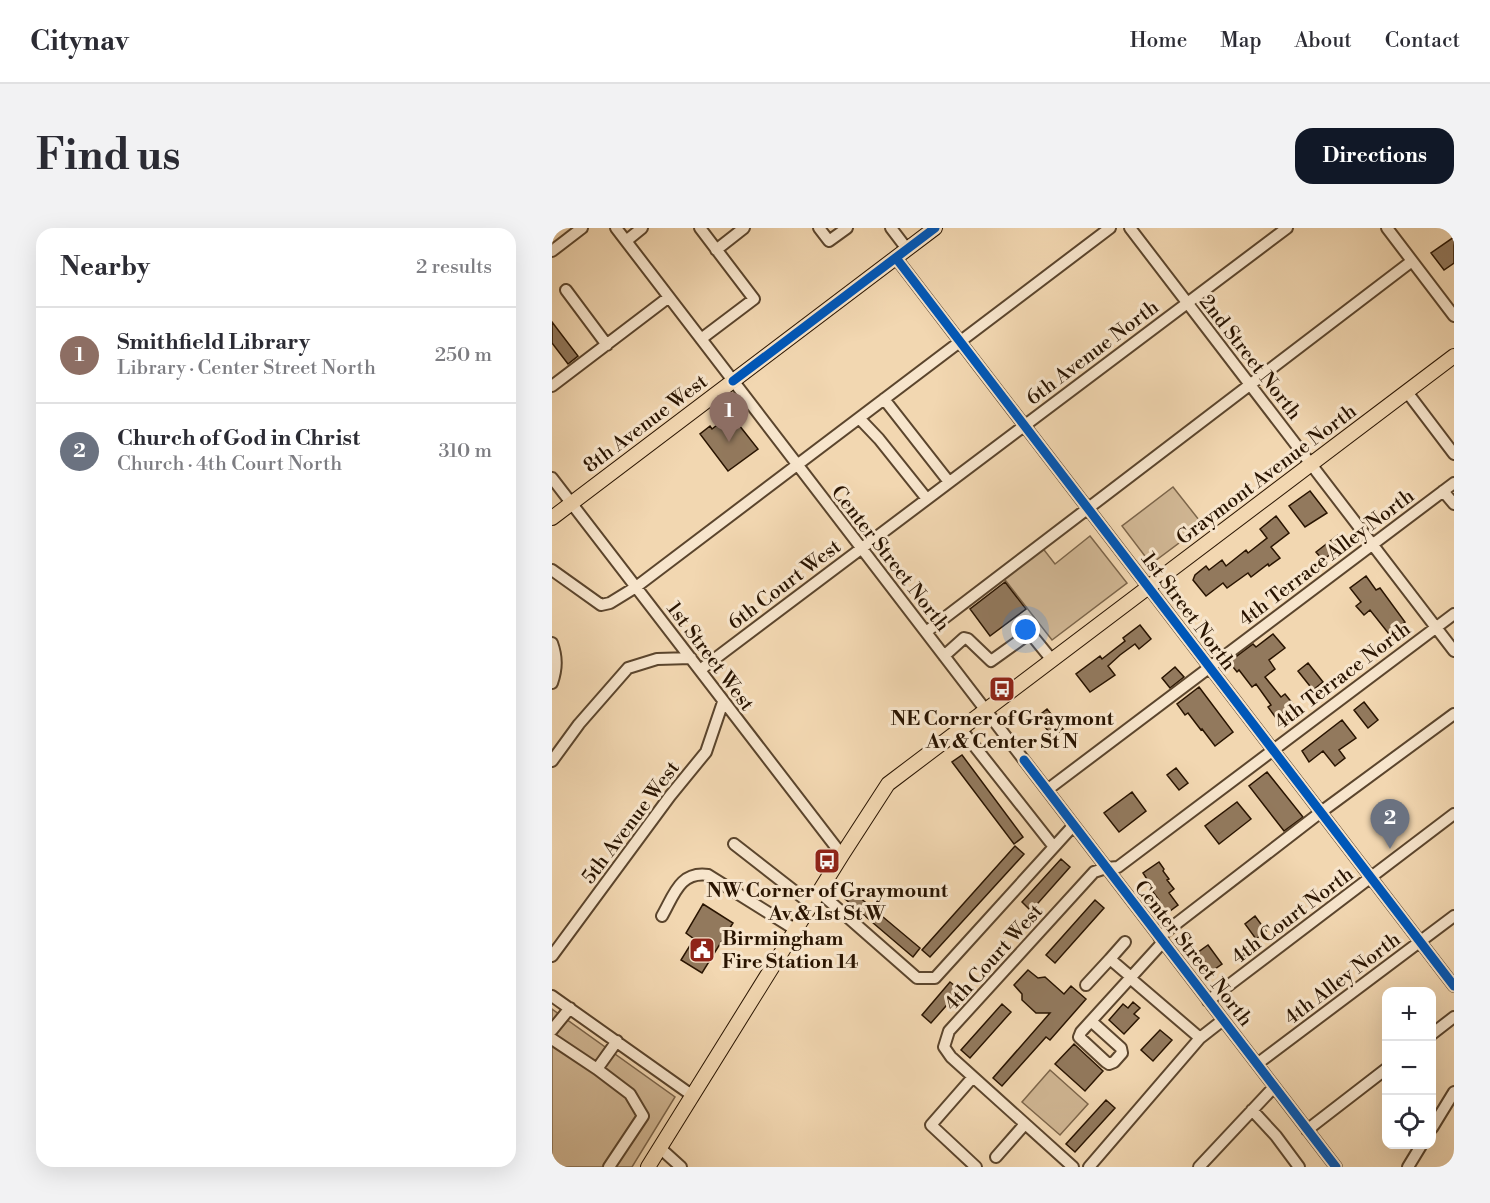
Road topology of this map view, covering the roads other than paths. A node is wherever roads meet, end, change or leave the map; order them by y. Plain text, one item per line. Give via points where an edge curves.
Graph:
1 (582, 228) edge
2 (616, 228) edge
3 (642, 228) edge
4 (700, 228) edge
5 (744, 228) edge
6 (819, 228) edge
7 (847, 228) edge
8 (891, 228) edge
9 (935, 228) edge
10 (1110, 228) edge
11 (1130, 228) edge
12 (1287, 228) edge
13 (1387, 228) edge
14 (626, 241) junction
15 (907, 249) junction
16 (716, 250) junction
17 (552, 251) edge
18 (896, 258) junction
19 (1412, 261) junction
20 (566, 290) dead end
21 (669, 297) junction
22 (1187, 303) junction
23 (1454, 316) edge
24 (701, 339) junction
25 (960, 342) junction
26 (607, 345) junction
27 (1454, 356) edge
28 (733, 381) junction
29 (1250, 385) junction
30 (552, 386) edge
31 (1407, 392) junction
32 (884, 399) junction
33 (859, 418) junction
34 (1024, 426) junction
35 (1454, 454) edge
36 (1311, 464) junction
37 (797, 465) junction
38 (552, 478) edge
39 (950, 482) junction
40 (1454, 483) edge
41 (1443, 491) junction
42 (927, 499) junction
43 (571, 503) junction
44 (1454, 504) edge
45 (1088, 509) junction
46 (552, 518) edge
47 (1373, 544) junction
48 (861, 549) junction
49 (552, 570) edge
50 (636, 587) junction
51 (1148, 587) junction
52 (1454, 614) edge
53 (1436, 627) junction
54 (926, 632) junction
55 (552, 643) edge
56 (1454, 651) edge
57 (944, 656) junction
58 (691, 658) junction
59 (1052, 660) junction
60 (1210, 667) junction
61 (700, 670) junction
62 (552, 683) edge
63 (723, 702) junction
64 (986, 710) junction
65 (1454, 714) edge
66 (961, 729) junction
67 (1273, 750) junction
68 (552, 761) edge
69 (1047, 790) junction
70 (1321, 812) junction
71 (1454, 814) edge
72 (1073, 826) junction
73 (734, 844) dead end
74 (1054, 846) junction
75 (842, 855) junction
76 (1106, 868) junction
77 (1371, 878) junction
78 (819, 892) junction
79 (812, 904) junction
80 (662, 916) dead end
81 (1454, 916) edge
82 (796, 930) junction
83 (1161, 939) junction
84 (1125, 942) dead end
85 (1420, 942) junction
86 (552, 956) edge
87 (1110, 959) junction
88 (1131, 977) junction
89 (1086, 985) dead end
90 (1454, 986) edge
91 (552, 996) edge
92 (1208, 1001) junction
93 (570, 1008) junction
94 (1454, 1017) edge
95 (1222, 1020) junction
96 (1091, 1021) dead end
97 (552, 1030) edge
98 (1436, 1030) edge
99 (1200, 1038) junction
100 (552, 1040) edge
101 (617, 1041) junction
102 (1257, 1064) junction
103 (597, 1069) junction
104 (1382, 1072) edge
105 (973, 1077) junction
106 (1274, 1087) junction
107 (1454, 1092) edge
108 (693, 1096) junction
109 (1252, 1110) junction
110 (1436, 1120) edge
111 (1025, 1124) junction
112 (1307, 1130) junction
113 (660, 1149) junction
114 (1419, 1149) edge
115 (996, 1157) dead end
116 (609, 1167) edge
117 (648, 1167) edge
118 (681, 1167) edge
119 (976, 1167) edge
120 (1073, 1167) edge
121 (1089, 1167) edge
122 (1199, 1167) edge
123 (1299, 1167) edge
124 (1336, 1167) edge
125 (1408, 1167) edge

1 - 17 street
2 - 14 street, Center Street North
3 - 14 street
4 - 16 street
5 - 16 street
6 - 7 street via 829,242
8 - 15 street
9 - 15 main road, 8th Avenue West
10 - 25 street
11 - 22 street, 2nd Street North
12 - 22 street, 6th Avenue North
13 - 19 street
14 - 21 street, Center Street North
15 - 18 main road, 8th Avenue West
16 - 24 street via 754,299
18 - 25 street, 1st Street North
18 - 28 main road, 8th Avenue West
19 - 23 street
19 - 29 street
20 - 26 street
21 - 24 street, Center Street North
21 - 26 street
22 - 29 street, 2nd Street North
22 - 34 street, 6th Avenue North
24 - 28 street, Center Street North
25 - 32 street
25 - 34 street, 1st Street North
26 - 30 street
27 - 31 main road, Graymont Avenue North
28 - 37 street, Center Street North
28 - 43 main road, 8th Avenue West
29 - 36 street, 2nd Street North
29 - 45 street
31 - 35 street
31 - 36 main road, Graymont Avenue North
32 - 33 street
32 - 39 street
33 - 37 street
33 - 42 street
34 - 39 street, 6th Avenue North
34 - 45 street, 1st Street North
36 - 47 street, 2nd Street North
36 - 51 main road, Graymont Avenue North
37 - 48 street, Center Street North
37 - 50 street
38 - 43 street, 1st Street West
39 - 42 street, 6th Avenue North
40 - 41 street, 4th Terrace Alley North
41 - 44 street
41 - 47 street, 4th Terrace Alley North
42 - 48 street, 6th Avenue North
43 - 46 main road, 8th Avenue West
43 - 50 street, 1st Street West
45 - 51 street, 1st Street North
45 - 54 street
47 - 53 street, 2nd Street North
47 - 60 street, 4th Terrace Alley North
48 - 54 street, Center Street North
48 - 61 street, 6th Court West
49 - 50 street via 601,605
50 - 58 street, 1st Street West
51 - 59 main road, Graymont Avenue North
51 - 60 street, 1st Street North
52 - 53 street, 4th Terrace North
53 - 56 street, 2nd Street North
53 - 67 street, 4th Terrace North
54 - 57 street, Center Street North
55 - 62 street via 556,656
57 - 59 street via 964,638 991,660 1030,633
57 - 64 street, Center Street North
58 - 61 street, 1st Street West
58 - 68 street via 657,659 628,668
59 - 64 main road, Graymont Avenue North
60 - 67 street, 1st Street North
60 - 69 street, 4th Terrace Alley North
61 - 63 street, 1st Street West
63 - 75 street, 1st Street West
63 - 86 street, 5th Avenue West via 706,752
64 - 66 main road, Graymont Avenue North
64 - 69 street, Center Street North
65 - 70 street
66 - 74 street
66 - 75 main road, Graymont Avenue North via 888,784
67 - 70 street, 1st Street North
67 - 76 street, 4th Terrace North via 1118,867
69 - 72 street, Center Street North
70 - 77 street, 1st Street North
70 - 83 street
71 - 77 street, 4th Court North
72 - 74 street
72 - 76 street, Center Street North
73 - 79 street
74 - 78 street via 935,978 916,978
75 - 78 main road, Graymont Avenue North
76 - 83 street, Center Street North
76 - 105 street, 4th Court West via 1094,872 949,1031 944,1047
77 - 85 street, 1st Street North
77 - 92 street, 4th Court North
78 - 79 main road, Graymont Avenue North
79 - 82 main road, Graymont Avenue North
80 - 82 street via 682,881 697,873 708,875
81 - 85 street, 4th Alley North
82 - 108 main road, Graymont Avenue North
83 - 88 street
83 - 92 street, Center Street North
84 - 87 street
85 - 90 street, 1st Street North
85 - 102 street, 4th Alley North
87 - 88 street
87 - 89 street
88 - 96 street
88 - 99 street
91 - 93 street
92 - 95 street, Center Street North
93 - 97 street
93 - 101 street
94 - 98 street
95 - 99 street
95 - 102 street, Center Street North
99 - 121 street
100 - 103 street
101 - 103 street
101 - 108 street
102 - 106 street, Center Street North
103 - 116 street via 630,1094 643,1116
104 - 112 street
105 - 111 street
105 - 119 street via 931,1125
106 - 109 street
106 - 112 street, Center Street North
107 - 110 street
108 - 113 main road, Graymont Avenue North
109 - 122 street
109 - 123 street
111 - 115 street
111 - 120 street
112 - 124 street, Center Street North
113 - 117 main road, Graymont Avenue North
113 - 118 street
114 - 125 street

